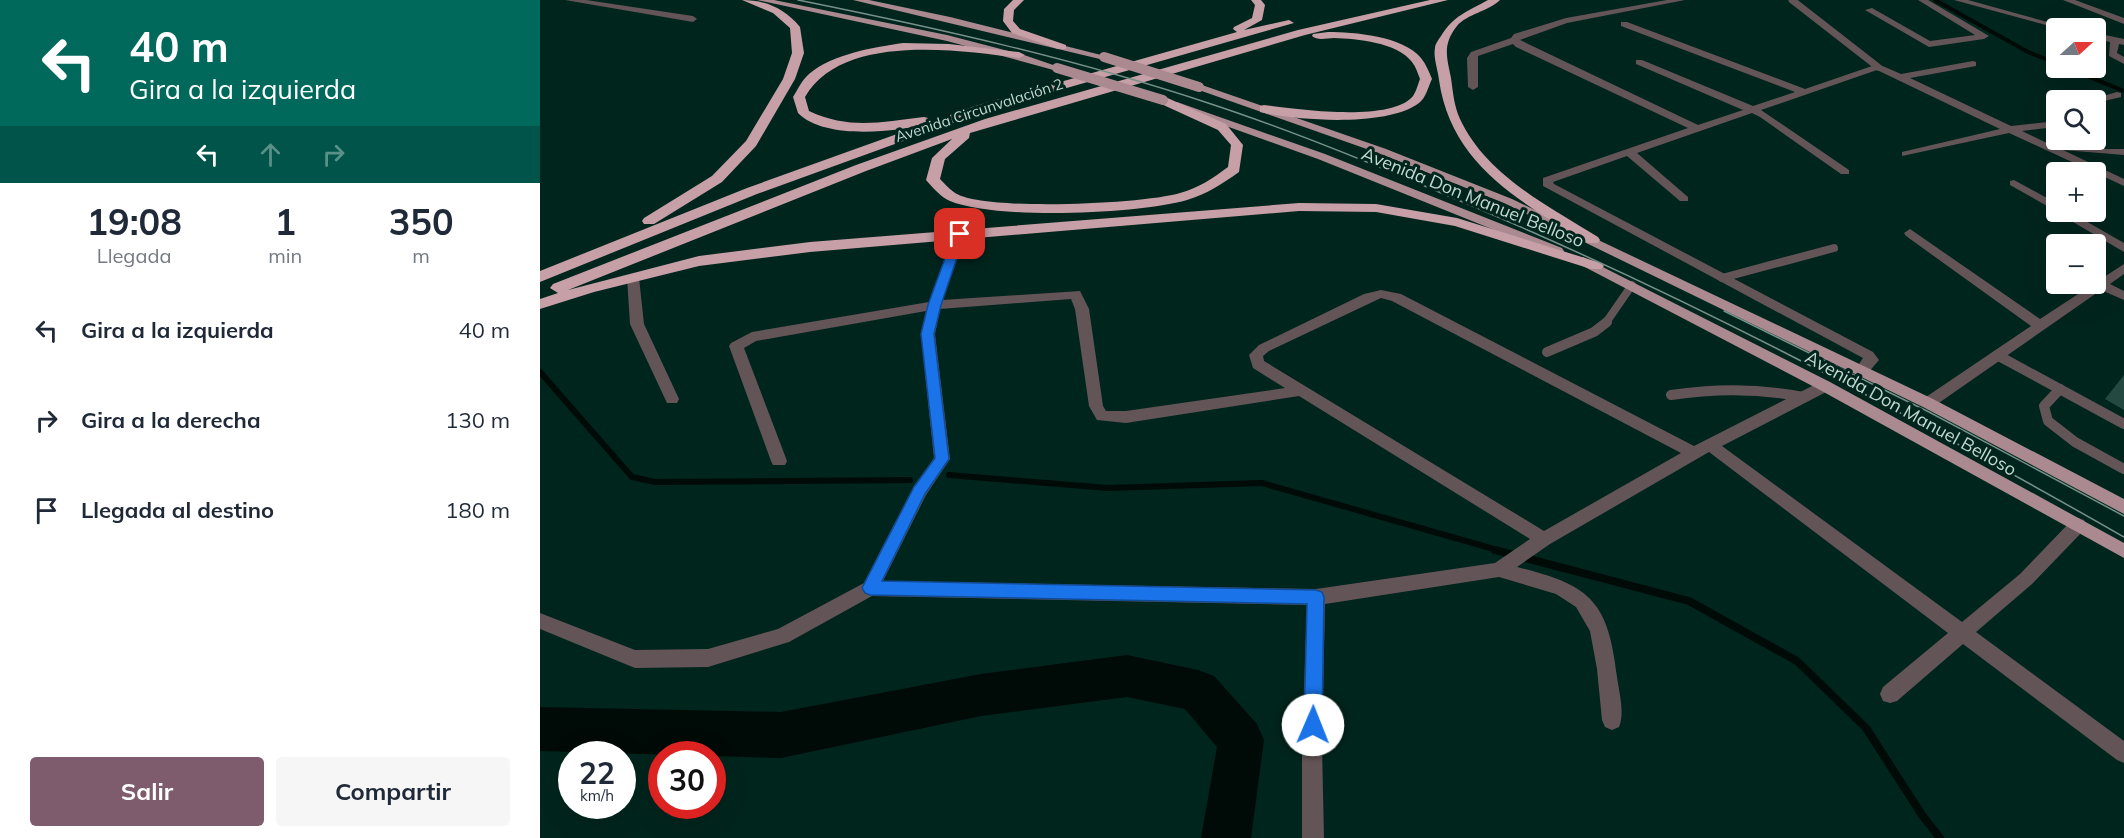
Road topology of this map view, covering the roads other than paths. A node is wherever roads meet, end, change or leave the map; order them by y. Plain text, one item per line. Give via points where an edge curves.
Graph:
1 (569, 0) edge
2 (747, 0) edge
3 (761, 0) edge
4 (857, 0) edge
5 (1019, 0) edge
6 (1256, 0) edge
7 (1396, 0) edge
8 (1443, 0) edge
9 (1495, 0) edge
10 (1682, 0) edge
11 (1792, 0) edge
12 (1922, 0) edge
13 (1958, 0) edge
14 (2067, 0) edge
15 (1869, 10) dead end
16 (693, 19) dead end
17 (2124, 21) edge
18 (2046, 23) edge
19 (1624, 24) dead end
20 (1515, 40) junction
21 (2119, 41) edge
22 (1062, 47) junction
23 (1236, 50) junction
24 (1019, 56) junction
25 (1148, 61) junction
26 (2124, 61) edge
27 (1639, 62) dead end
28 (1973, 64) dead end
29 (1878, 67) junction
30 (1902, 76) junction
31 (1473, 87) dead end
32 (1804, 92) junction
33 (2117, 95) dead end
34 (2106, 97) edge
35 (1163, 100) junction
36 (979, 109) junction
37 (1264, 109) junction
38 (1754, 110) junction
39 (989, 122) junction
40 (2046, 125) edge
41 (1698, 129) junction
42 (2012, 129) junction
43 (2046, 145) edge
44 (2056, 150) edge
45 (2098, 150) edge
46 (2124, 152) edge
47 (1629, 153) junction
48 (1906, 154) dead end
49 (1845, 172) dead end
50 (2014, 183) dead end
51 (2124, 183) edge
52 (1684, 199) dead end
53 (2046, 202) edge
54 (2079, 222) edge
55 (1910, 233) dead end
56 (960, 234) junction
57 (1593, 240) junction
58 (1834, 248) dead end
59 (2124, 248) edge
60 (1596, 266) junction
61 (2124, 268) edge
62 (540, 275) edge
63 (633, 278) junction
64 (1722, 278) junction
65 (2106, 280) edge
66 (1632, 285) junction
67 (2106, 287) edge
68 (2084, 294) edge
69 (540, 295) edge
70 (2124, 296) edge
71 (540, 304) edge
72 (934, 305) junction
73 (2039, 325) junction
74 (1546, 352) dead end
75 (1997, 355) junction
76 (1862, 370) junction
77 (1825, 386) junction
78 (2060, 389) junction
79 (1298, 391) junction
80 (1671, 395) dead end
81 (1803, 398) junction
82 (672, 399) dead end
83 (1929, 403) junction
84 (2124, 424) edge
85 (1710, 445) junction
86 (1694, 453) junction
87 (779, 461) dead end
88 (2124, 469) edge
89 (2124, 507) edge
90 (2078, 525) junction
91 (1537, 543) junction
92 (2124, 551) edge
93 (1504, 567) junction
94 (870, 588) junction
95 (1316, 597) junction
96 (540, 621) edge
97 (1961, 633) junction
98 (1890, 694) dead end
99 (1612, 720) dead end
100 (2124, 753) edge
101 (1313, 838) edge

1 - 16 street
2 - 62 highway via 777,12 795,27 798,53 789,80 751,143 717,179 650,221
3 - 24 main road, Avenida Don Manuel Belloso
4 - 22 main road, Avenida Don Manuel Belloso
5 - 22 highway via 1009,9 1008,21 1016,31
6 - 25 highway via 1260,5 1257,20
7 - 25 highway, Avenida Circunvalación 2 via 1253,31
8 - 23 highway, Avenida Circunvalación 2
9 - 57 highway via 1454,23 1440,47 1453,117 1469,148 1497,174 1530,201
10 - 20 street via 1566,21 1517,36
11 - 29 lane
12 - 15 street via 1984,36 1929,44
13 - 18 street
14 - 17 street
19 - 32 street
20 - 31 street via 1474,54
20 - 41 street
21 - 26 street via 2112,54
22 - 37 main road, Avenida Don Manuel Belloso, bridge
23 - 37 highway via 1325,35 1360,37 1386,42 1416,58 1426,79 1416,100 1369,115 1323,116
23 - 39 highway, Avenida Circunvalación 2
24 - 35 main road, Avenida Don Manuel Belloso, bridge
24 - 36 highway via 924,44 890,48 855,56 822,70 799,97 804,113 827,124 861,129 915,124
25 - 36 highway, Avenida Circunvalación 2
27 - 38 street
28 - 30 street
29 - 30 street
29 - 32 street
30 - 42 street
32 - 38 street
33 - 34 street
35 - 39 highway via 1222,127 1237,145 1234,169 1211,186 1183,197 1150,203 1007,207 953,198 933,180 939,158 958,139
35 - 60 main road, Avenida Don Manuel Belloso via 1252,129
36 - 62 highway, Avenida Circunvalación 2 via 697,211
37 - 57 main road, Avenida Don Manuel Belloso via 1403,159
38 - 41 street
38 - 49 street
39 - 69 highway, Avenida Circunvalación 2 via 861,168
40 - 42 street
41 - 47 street
42 - 43 street
42 - 48 street
44 - 51 street
45 - 46 street
47 - 52 street
47 - 64 street via 1547,180 1549,186
50 - 53 street
54 - 59 street
55 - 73 street
56 - 60 highway via 1299,207 1376,208 1457,222
56 - 63 highway via 710,260
56 - 72 street
57 - 76 main road, Avenida Don Manuel Belloso
58 - 64 lane
60 - 66 main road, Avenida Don Manuel Belloso
61 - 65 street
63 - 71 highway
63 - 82 street via 637,324
64 - 76 street via 1868,355 1872,360
66 - 74 lane via 1609,321 1594,332
66 - 77 main road, Avenida Don Manuel Belloso
67 - 70 street
68 - 73 street
72 - 79 street via 1075,294 1082,309 1096,406 1102,416 1126,417
72 - 87 street via 752,338 736,346
72 - 94 street via 928,334 942,459 920,491
73 - 75 street
75 - 78 lane
75 - 83 street
76 - 83 main road, Avenida Don Manuel Belloso
77 - 81 street
77 - 90 main road, Avenida Don Manuel Belloso
78 - 84 lane
78 - 88 lane via 2044,406 2048,421
79 - 86 street via 1258,364 1256,356 1264,348 1382,294 1396,297
79 - 91 street
80 - 81 lane via 1731,387 1764,388
81 - 85 street
83 - 89 main road, Avenida Don Manuel Belloso
85 - 86 street
85 - 97 street
86 - 91 street
90 - 92 main road, Avenida Don Manuel Belloso
90 - 97 street via 2026,579
91 - 93 street
93 - 95 street
93 - 99 street via 1572,592 1587,608 1601,632
94 - 95 street
94 - 96 street via 783,636 708,658 635,659
95 - 101 street
97 - 98 street
97 - 100 street

